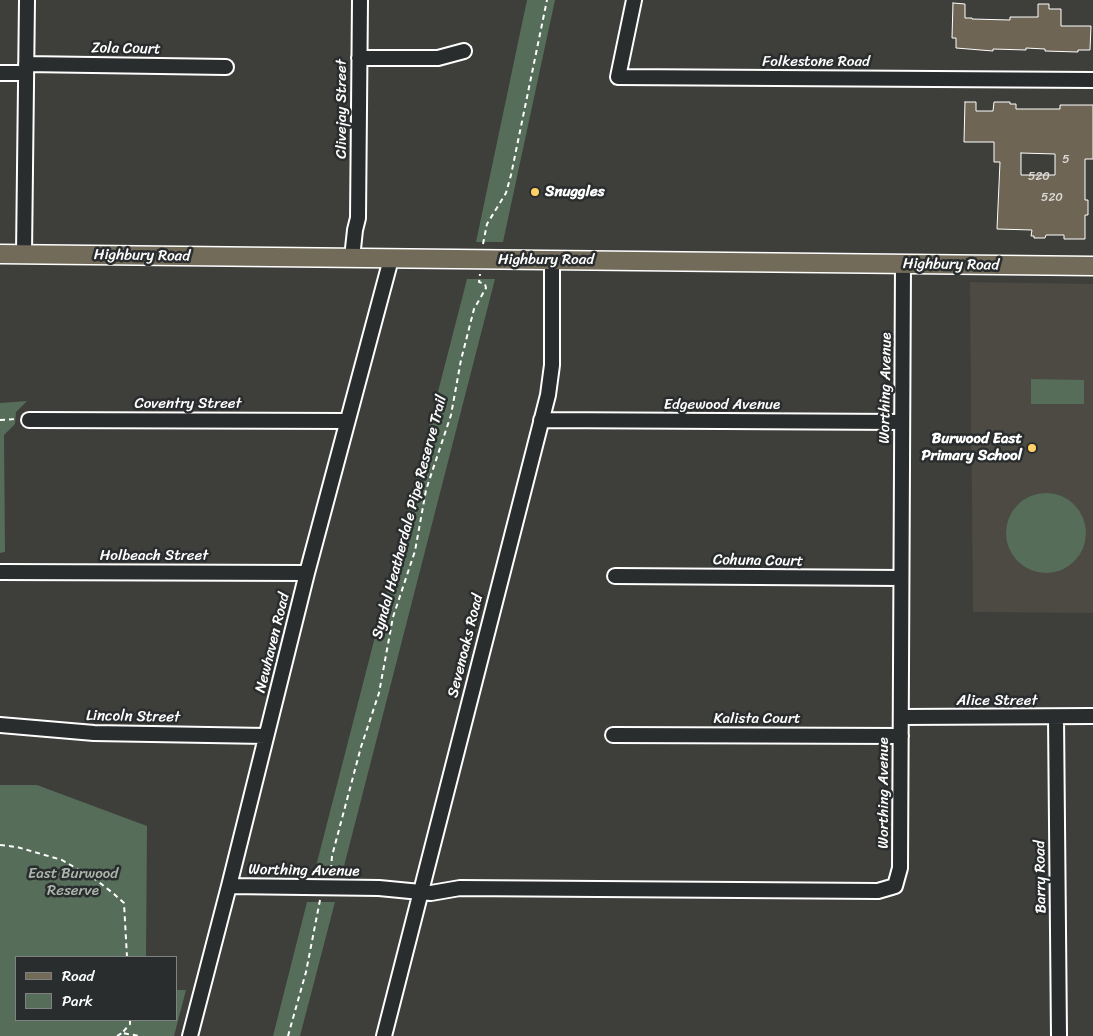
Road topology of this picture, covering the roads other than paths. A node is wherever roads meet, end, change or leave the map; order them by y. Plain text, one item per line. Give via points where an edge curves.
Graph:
1 (27, 0) edge
2 (360, 0) edge
3 (634, 0) edge
4 (464, 51) dead end
5 (359, 58) junction
6 (226, 66) dead end
7 (26, 69) junction
8 (0, 73) edge
9 (1093, 80) edge
10 (0, 254) edge
11 (24, 254) junction
12 (358, 258) junction
13 (391, 258) junction
14 (552, 260) junction
15 (904, 264) junction
16 (1093, 266) edge
17 (23, 420) road end
18 (541, 420) junction
19 (347, 421) junction
20 (902, 422) junction
21 (0, 572) edge
22 (307, 573) junction
23 (615, 576) dead end
24 (900, 578) junction
25 (1093, 716) edge
26 (901, 717) junction
27 (1056, 717) junction
28 (0, 725) edge
29 (613, 735) dead end
30 (266, 736) junction
31 (901, 736) junction
32 (229, 886) junction
33 (420, 888) junction
34 (190, 1036) edge
35 (384, 1036) edge
36 (1059, 1036) edge

1 - 7 street
2 - 5 street, Clivejay Street
3 - 9 street, Folkestone Road via 618,77
4 - 5 street via 438,58
5 - 12 street, Clivejay Street via 358,218 361,230
6 - 7 street, Zola Court
7 - 8 street, Zola Court
7 - 11 street
10 - 11 main road, Highbury Road
11 - 12 main road, Highbury Road
12 - 13 main road, Highbury Road
13 - 14 main road, Highbury Road
13 - 19 street, Newhaven Road
14 - 15 main road, Highbury Road
14 - 18 street, Sevenoaks Road via 552,365
15 - 16 main road, Highbury Road
15 - 20 street, Worthing Avenue
17 - 19 street, Coventry Street
18 - 20 street, Edgewood Avenue
18 - 33 street, Sevenoaks Road
19 - 22 street, Newhaven Road
20 - 24 street, Worthing Avenue
21 - 22 street, Holbeach Street
22 - 30 street, Newhaven Road
23 - 24 street, Cohuna Court
24 - 26 street, Worthing Avenue
25 - 27 street, Alice Street
26 - 27 street, Alice Street
26 - 31 street, Worthing Avenue
27 - 36 street, Barry Road
28 - 30 street, Lincoln Street via 94,733
29 - 31 street, Kalista Court
30 - 32 street, Newhaven Road
31 - 33 street, Worthing Avenue via 900,868 895,886 878,891 460,888 445,885
32 - 33 street, Worthing Avenue
32 - 34 street, Newhaven Road
33 - 35 street, Sevenoaks Road

